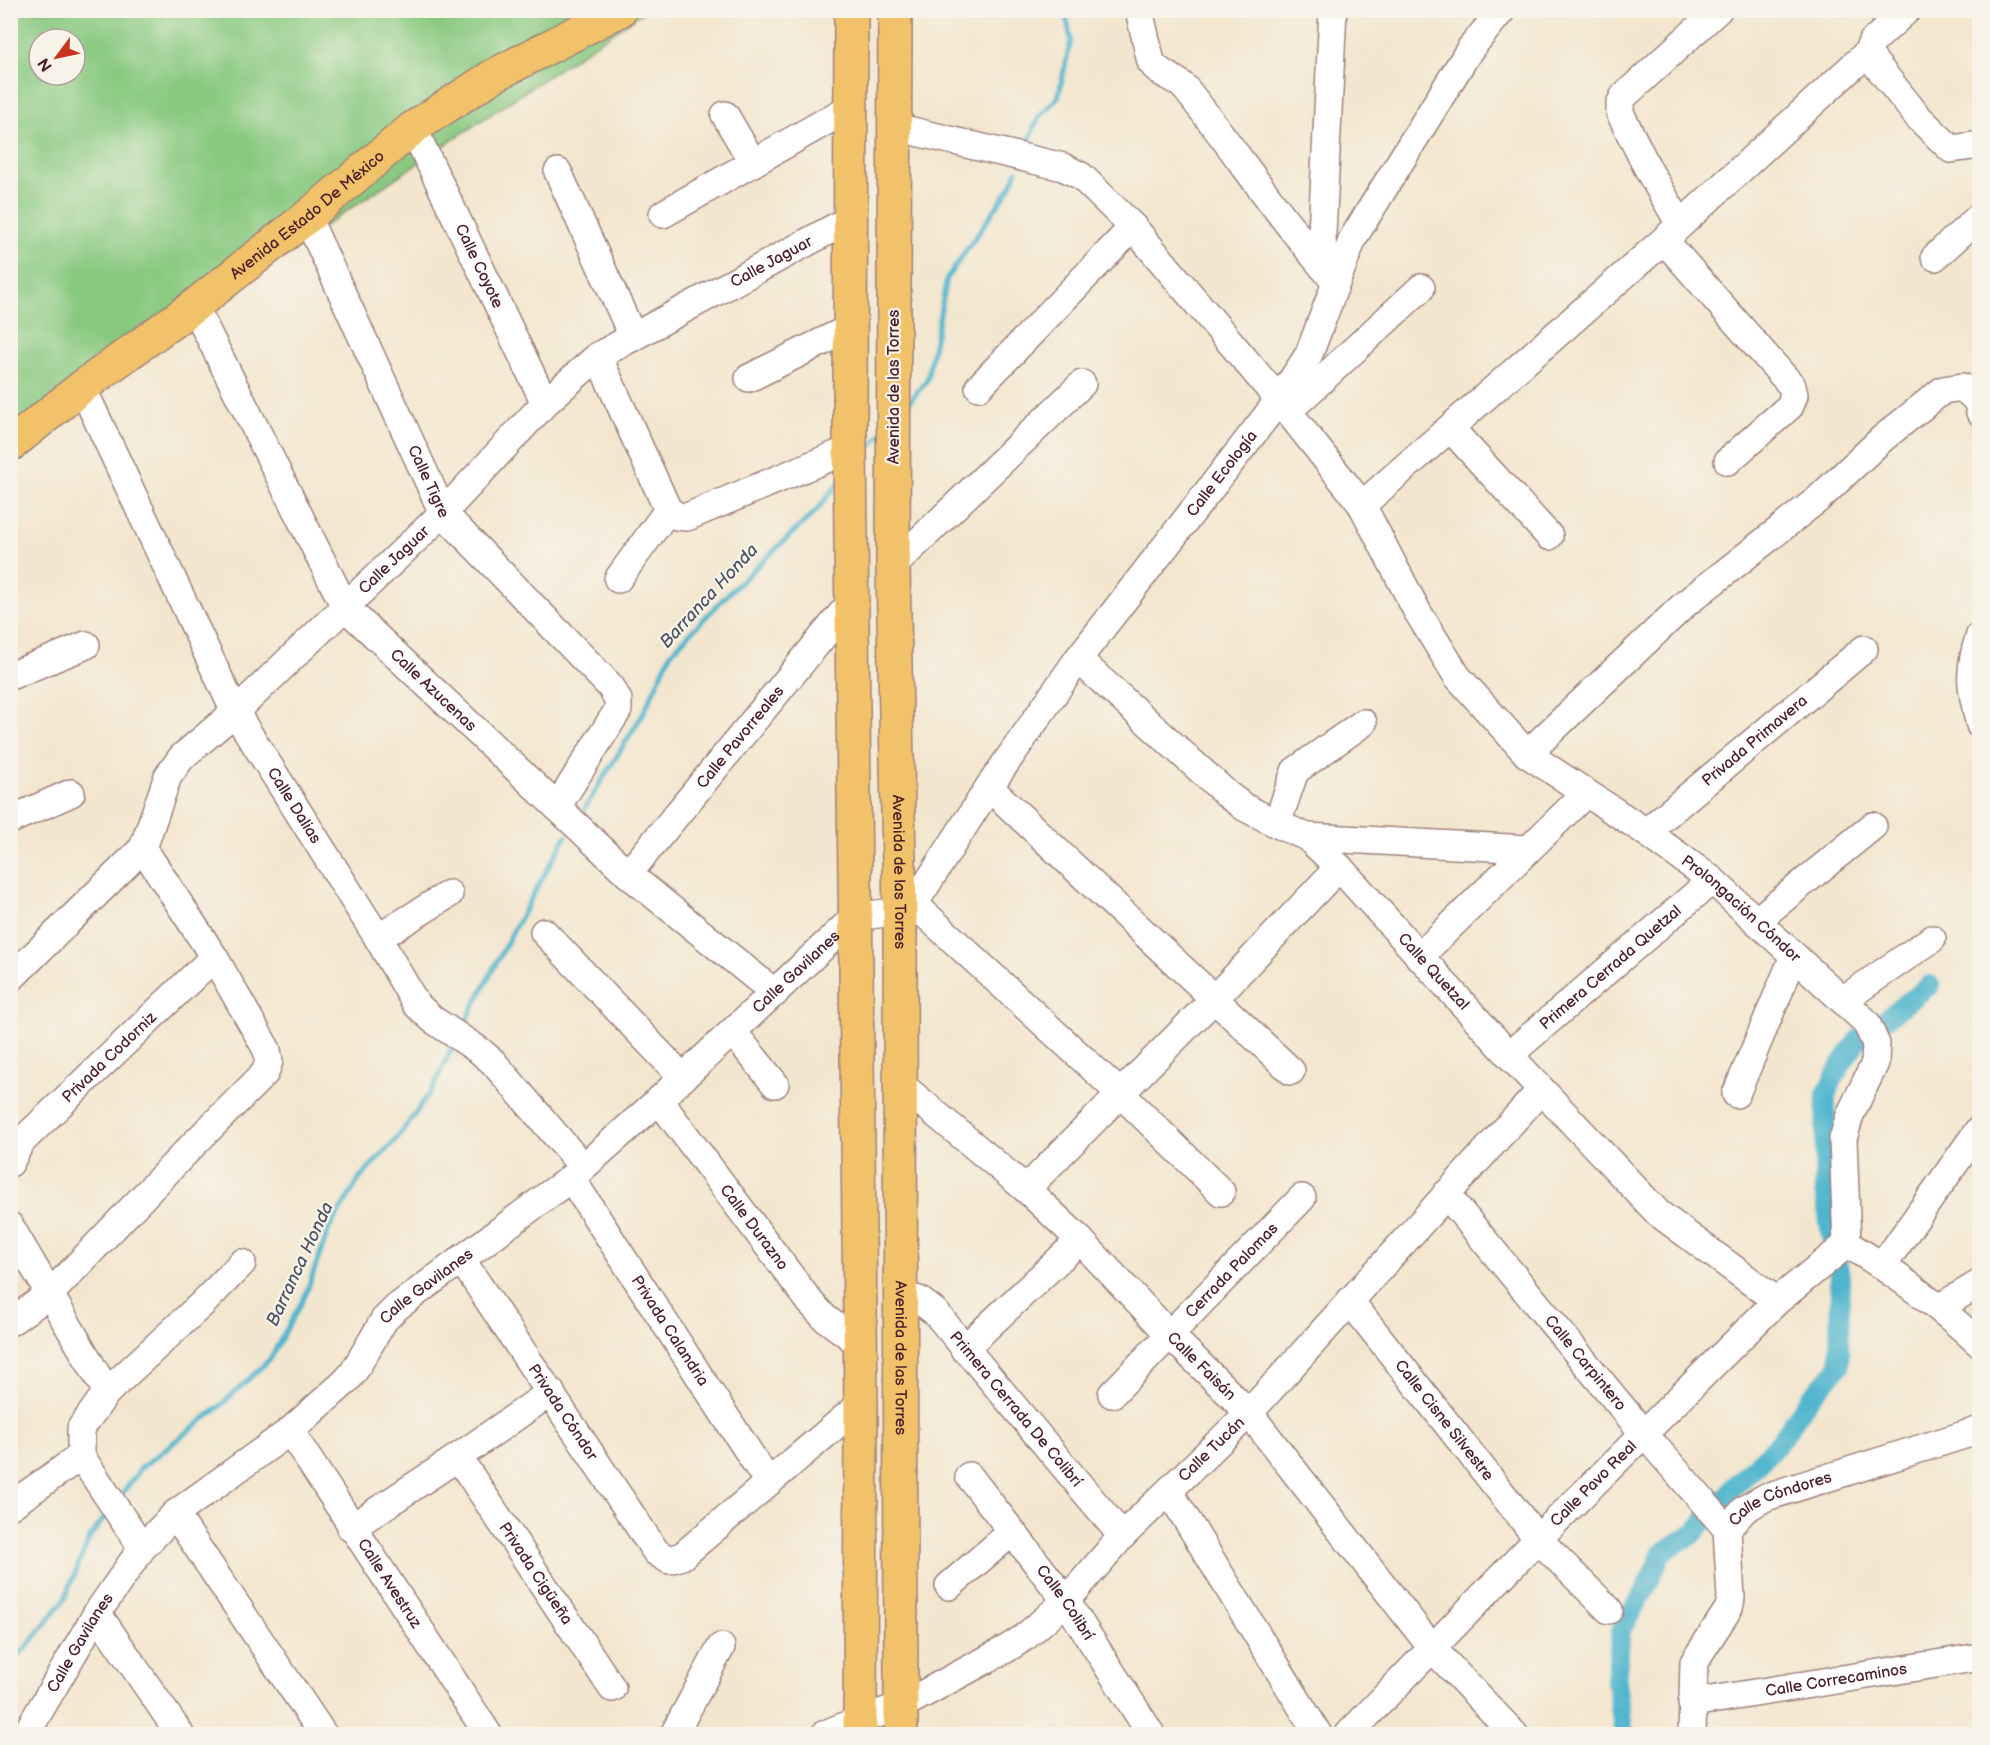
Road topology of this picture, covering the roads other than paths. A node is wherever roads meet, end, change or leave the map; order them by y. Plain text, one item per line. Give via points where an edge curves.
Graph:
1 (621, 10) edge
2 (851, 10) edge
3 (895, 10) edge
4 (1139, 10) edge
5 (1334, 10) edge
6 (1502, 10) edge
7 (1719, 10) edge
8 (1907, 10) edge
9 (1867, 53) junction
10 (851, 107) junction
11 (725, 115) dead end
12 (895, 127) junction
13 (413, 128) junction
14 (1980, 145) edge
15 (753, 163) junction
16 (558, 172) dead end
17 (663, 214) dead end
18 (1980, 216) edge
19 (307, 217) junction
20 (850, 219) junction
21 (1133, 227) junction
22 (1672, 232) junction
23 (1935, 257) dead end
24 (1329, 275) junction
25 (1421, 288) dead end
26 (194, 306) junction
27 (850, 328) junction
28 (633, 337) junction
29 (598, 356) junction
30 (749, 378) dead end
31 (1082, 384) dead end
32 (82, 387) junction
33 (979, 387) dead end
34 (545, 403) junction
35 (1283, 406) junction
36 (1980, 412) edge
37 (1450, 428) junction
38 (10, 445) edge
39 (850, 448) junction
40 (1728, 461) dead end
41 (1362, 505) junction
42 (443, 513) junction
43 (673, 513) junction
44 (1549, 536) dead end
45 (893, 566) junction
46 (618, 579) dead end
47 (852, 601) junction
48 (345, 608) junction
49 (1980, 635) edge
50 (86, 645) dead end
51 (1864, 649) dead end
52 (1078, 658) junction
53 (10, 676) edge
54 (235, 712) junction
55 (1363, 723) dead end
56 (1980, 725) edge
57 (1527, 754) junction
58 (989, 787) junction
59 (70, 793) dead end
60 (1586, 793) junction
61 (557, 807) junction
62 (10, 820) edge
63 (1277, 824) junction
64 (1873, 826) dead end
65 (1646, 832) junction
66 (1307, 837) junction
67 (143, 848) junction
68 (1528, 849) junction
69 (1338, 867) junction
70 (628, 874) junction
71 (1712, 880) junction
72 (448, 894) dead end
73 (907, 907) junction
74 (855, 917) junction
75 (1756, 921) junction
76 (544, 932) dead end
77 (378, 938) junction
78 (1932, 939) dead end
79 (1794, 956) junction
80 (214, 957) junction
81 (1419, 957) junction
82 (10, 979) edge
83 (775, 993) junction
84 (1213, 1000) junction
85 (1843, 1000) junction
86 (733, 1032) junction
87 (1509, 1055) junction
88 (1291, 1071) dead end
89 (683, 1078) junction
90 (775, 1083) dead end
91 (900, 1085) junction
92 (1541, 1090) junction
93 (1121, 1094) junction
94 (1736, 1094) dead end
95 (659, 1100) junction
96 (1980, 1128) edge
97 (10, 1163) edge
98 (577, 1173) junction
99 (1026, 1189) junction
100 (1221, 1192) dead end
101 (1446, 1194) junction
102 (1302, 1198) dead end
103 (10, 1226) edge
104 (1080, 1240) junction
105 (1844, 1247) junction
106 (461, 1259) junction
107 (242, 1263) dead end
108 (1883, 1265) junction
109 (1980, 1283) edge
110 (50, 1294) junction
111 (901, 1295) junction
112 (1350, 1301) junction
113 (1777, 1301) junction
114 (1940, 1307) junction
115 (10, 1322) edge
116 (1170, 1335) junction
117 (860, 1344) junction
118 (1980, 1344) edge
119 (964, 1349) junction
120 (107, 1392) junction
121 (550, 1392) junction
122 (1112, 1394) dead end
123 (861, 1404) junction
124 (1249, 1413) junction
125 (1980, 1430) edge
126 (290, 1431) junction
127 (1644, 1434) junction
128 (81, 1455) junction
129 (458, 1457) junction
130 (969, 1476) dead end
131 (768, 1482) junction
132 (1169, 1491) junction
133 (10, 1506) edge
134 (175, 1514) junction
135 (351, 1528) junction
136 (1726, 1529) junction
137 (1012, 1532) junction
138 (1122, 1536) junction
139 (1538, 1539) junction
140 (142, 1548) junction
141 (949, 1586) dead end
142 (1066, 1601) junction
143 (1609, 1610) dead end
144 (97, 1613) junction
145 (721, 1647) dead end
146 (1432, 1648) junction
147 (1980, 1657) edge
148 (612, 1688) dead end
149 (1692, 1703) junction
150 (901, 1720) edge
151 (860, 1727) edge
152 (26, 1734) edge
153 (180, 1734) edge
154 (323, 1734) edge
155 (488, 1734) edge
156 (674, 1734) edge
157 (825, 1734) edge
158 (1151, 1734) edge
159 (1318, 1734) edge
160 (1349, 1734) edge
161 (1514, 1734) edge
162 (1692, 1734) edge

1 - 13 main road, Avenida Estado De México via 493,76
2 - 10 main road
3 - 12 main road, Avenida de las Torres
4 - 24 street via 1155,69 1184,87
5 - 24 street via 1322,233
6 - 24 street, Calle Ecología via 1470,49
7 - 22 street via 1624,96 1620,104 1620,113 1649,171
8 - 9 street via 1872,42
9 - 14 street via 1918,117 1951,148
9 - 22 street
10 - 15 street
10 - 20 main road
11 - 15 street
12 - 21 street, Prolongación Cóndor via 1063,167 1081,176
12 - 45 main road, Avenida de las Torres
13 - 19 main road, Avenida Estado De México
13 - 34 street, Calle Coyote
15 - 17 street
16 - 28 street
18 - 23 street
19 - 26 main road, Avenida Estado De México
19 - 42 street, Calle Tigre
20 - 27 main road
20 - 28 street, Calle Jaguar
21 - 33 street
21 - 35 street, Prolongación Cóndor
22 - 37 street
22 - 40 street via 1792,386 1790,406
24 - 35 street, Calle Ecología via 1309,354
25 - 35 street
26 - 32 main road, Avenida Estado De México
26 - 48 street, Calle Azucenas
27 - 30 street
27 - 39 main road
28 - 29 street, Calle Jaguar
29 - 34 street, Calle Jaguar
29 - 43 street
31 - 45 street
32 - 38 main road, Avenida Estado De México
32 - 54 street, Calle Dalias
34 - 42 street, Calle Jaguar
35 - 41 street, Prolongación Cóndor
35 - 52 street, Calle Ecología
36 - 57 street via 1977,400 1962,387 1943,390 1817,500 1685,604
37 - 41 street
37 - 44 street
39 - 43 street via 687,517
39 - 47 main road
41 - 57 street, Prolongación Cóndor via 1417,611 1457,676
42 - 48 street, Calle Jaguar
42 - 61 street, Calle Tigre via 611,687 618,700 618,710
43 - 46 street
45 - 73 main road, Avenida de las Torres
47 - 70 street, Calle Pavorreales
47 - 74 main road
48 - 54 street, Calle Jaguar
48 - 61 street, Calle Azucenas
49 - 56 street via 1973,653 1970,685
50 - 53 street
51 - 65 street, Privada Primavera
52 - 58 street, Calle Ecología
52 - 63 street, Calle Quetzal via 1228,795
54 - 67 street, Calle Jaguar via 182,757 168,777
54 - 77 street, Calle Dalias
55 - 63 street via 1295,771
57 - 60 street, Prolongación Cóndor
58 - 73 street, Calle Ecología
58 - 84 street
59 - 62 street
60 - 65 street, Prolongación Cóndor
60 - 68 street
61 - 70 street, Calle Azucenas
63 - 66 street, Calle Quetzal
64 - 75 street
65 - 71 street, Prolongación Cóndor
66 - 68 street
66 - 69 street, Calle Quetzal
67 - 80 street
67 - 82 street, Calle Jaguar
68 - 81 street
69 - 81 street, Calle Quetzal
69 - 84 street
70 - 83 street, Calle Azucenas
71 - 75 street, Prolongación Cóndor
71 - 87 street, Primera Cerrada Quetzal
72 - 77 street
73 - 74 street, Calle Gavilanes
73 - 91 main road, Avenida de las Torres
73 - 93 street
74 - 83 street, Calle Gavilanes
74 - 117 main road
75 - 79 street, Prolongación Cóndor
76 - 89 street
77 - 98 street, Calle Dalias via 416,1004 492,1062
78 - 85 street
79 - 85 street, Prolongación Cóndor
79 - 94 street
80 - 97 street, Privada Codorniz via 21,1142
80 - 110 street via 267,1050 265,1073
81 - 87 street, Calle Quetzal
83 - 86 street, Calle Gavilanes
84 - 88 street
84 - 93 street
85 - 105 street, Prolongación Cóndor via 1871,1033 1875,1064 1843,1139
86 - 89 street, Calle Gavilanes
86 - 90 street
87 - 92 street, Calle Quetzal
89 - 95 street, Calle Gavilanes
91 - 99 street, Calle Faisán
91 - 111 main road, Avenida de las Torres
92 - 101 street, Calle Tucán
92 - 113 street, Calle Quetzal via 1658,1212
93 - 99 street
93 - 100 street
95 - 98 street, Calle Gavilanes
95 - 117 street, Calle Durazno via 810,1302
96 - 108 street
98 - 106 street, Calle Gavilanes
98 - 131 street, Privada Calandria
99 - 104 street, Calle Faisán
101 - 112 street, Calle Tucán
101 - 127 street, Calle Carpintero
102 - 116 street, Cerrada Palomas
103 - 110 street
104 - 116 street, Calle Faisán
104 - 119 street
105 - 108 street
105 - 113 street, Calle Pavo Real
106 - 121 street, Privada Cóndor
106 - 126 street, Calle Gavilanes via 384,1320 353,1373
107 - 120 street
108 - 114 street
109 - 114 street
110 - 115 street
110 - 120 street
111 - 119 street, Primera Cerrada De Colibrí via 919,1300 935,1312
111 - 150 main road, Avenida de las Torres
112 - 124 street, Calle Tucán
112 - 139 street, Calle Cisne Silvestre
113 - 127 street, Calle Pavo Real
114 - 118 street
116 - 122 street, Cerrada Palomas
116 - 124 street, Calle Faisán
117 - 123 main road
119 - 138 street, Primera Cerrada De Colibrí
120 - 128 street via 81,1428
121 - 129 street
121 - 131 street, Privada Cóndor via 656,1552 669,1560 682,1556
123 - 131 street
123 - 151 main road
124 - 132 street, Calle Tucán
124 - 146 street, Calle Faisán
125 - 136 street, Calle Cóndores via 1766,1497 1745,1509
126 - 134 street, Calle Gavilanes
126 - 135 street, Calle Avestruz
127 - 136 street, Calle Carpintero
127 - 139 street, Calle Pavo Real
128 - 133 street
128 - 140 street
129 - 135 street
129 - 148 street, Privada Cigüeña
130 - 137 street, Calle Colibrí
132 - 138 street, Calle Tucán
132 - 159 street
134 - 140 street, Calle Gavilanes
134 - 154 street
135 - 155 street, Calle Avestruz
136 - 149 street, Calle Cóndores via 1731,1598 1729,1608 1694,1662
137 - 141 street
137 - 142 street, Calle Colibrí
138 - 142 street, Calle Tucán
139 - 143 street, Calle Cisne Silvestre
139 - 146 street, Calle Pavo Real
140 - 144 street, Calle Gavilanes
142 - 150 street, Calle Tucán via 1025,1637
142 - 158 street, Calle Colibrí
144 - 152 street, Calle Gavilanes
144 - 153 street
145 - 156 street
146 - 160 street, Calle Pavo Real
146 - 161 street, Calle Faisán
147 - 149 street, Calle Correcaminos
149 - 162 street, Calle Cóndores
150 - 151 street, Calle Tucán
151 - 157 street, Calle Tucán

